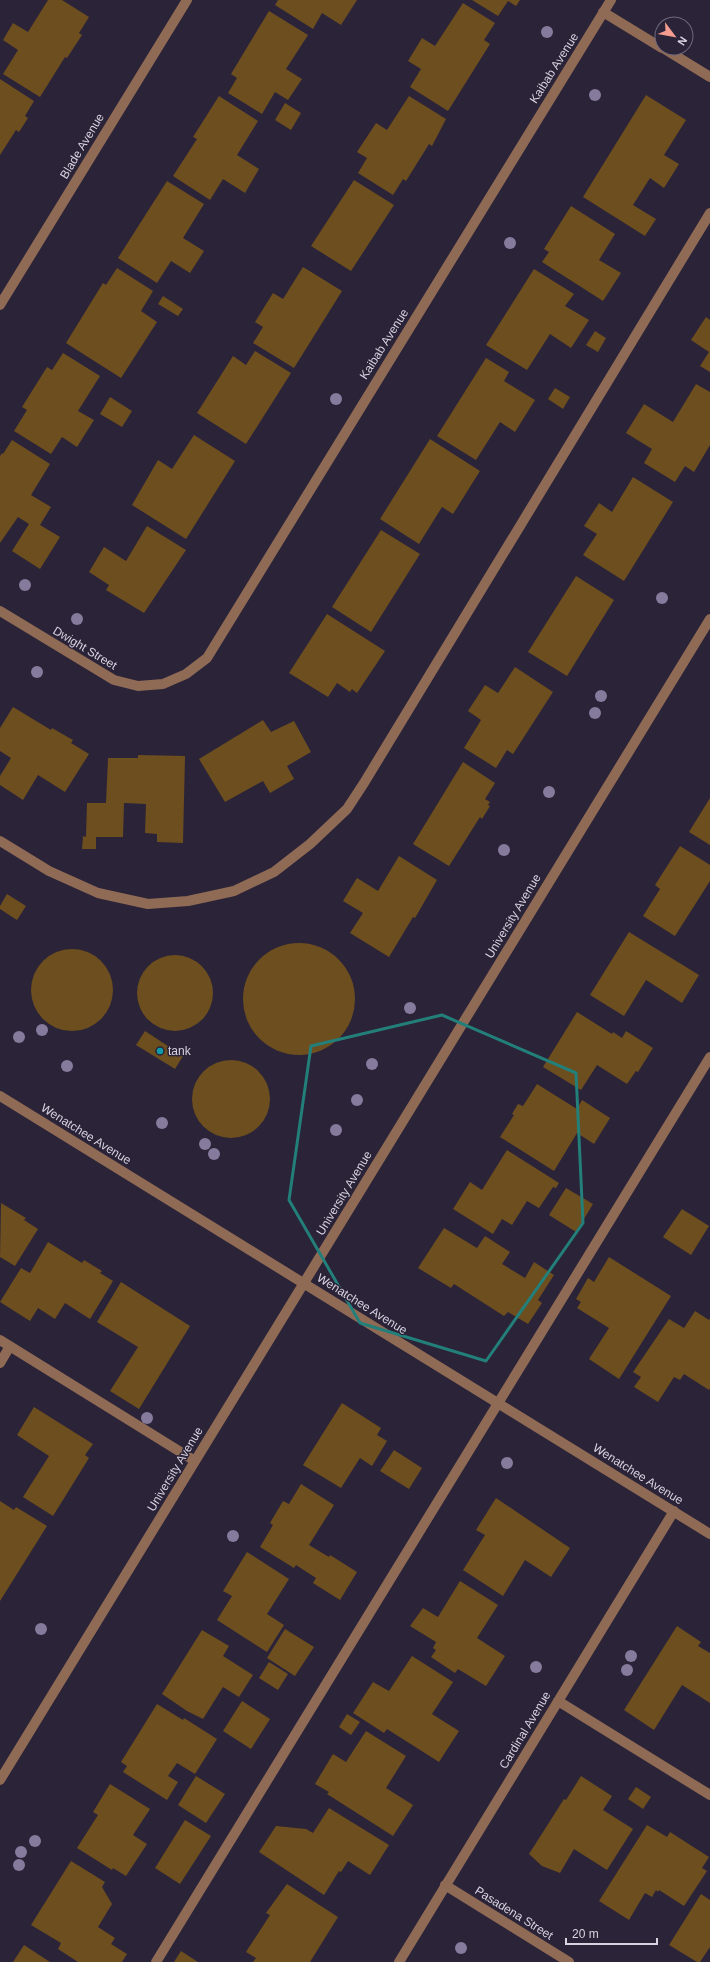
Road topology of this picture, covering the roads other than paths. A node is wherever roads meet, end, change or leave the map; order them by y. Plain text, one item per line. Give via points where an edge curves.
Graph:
1 (187, 0) edge
2 (611, 0) edge
3 (603, 12) junction
4 (654, 43) edge
5 (675, 56) edge
6 (710, 77) edge
7 (710, 213) edge
8 (0, 305) edge
9 (0, 611) edge
10 (710, 619) edge
11 (164, 684) joint
12 (0, 841) edge
13 (710, 1057) edge
14 (0, 1096) edge
15 (304, 1283) junction
16 (0, 1340) edge
17 (10, 1346) junction
18 (0, 1363) edge
19 (499, 1404) junction
20 (196, 1461) junction
21 (674, 1511) junction
22 (710, 1534) edge
23 (558, 1701) junction
24 (0, 1780) edge
25 (710, 1795) edge
26 (446, 1885) junction
27 (156, 1962) edge
28 (399, 1962) edge
29 (569, 1962) edge

1 - 8 street, Blade Avenue
2 - 3 street, Kaibab Avenue
3 - 4 street
3 - 11 street, Kaibab Avenue via 206,658 186,674
5 - 6 street
7 - 12 street via 364,783 346,809 310,844 274,872 234,891 188,901 148,904 98,893 49,871
9 - 11 street, Dwight Street via 114,680 138,686
10 - 15 street, University Avenue
13 - 19 street
14 - 15 street, Wenatchee Avenue
15 - 19 street, Wenatchee Avenue
15 - 20 street, University Avenue
16 - 17 street
17 - 18 street
17 - 20 street
19 - 21 street, Wenatchee Avenue
19 - 27 street
20 - 24 street, University Avenue
21 - 22 street, Wenatchee Avenue
21 - 23 street, Cardinal Avenue
23 - 25 street
23 - 26 street, Cardinal Avenue
26 - 28 street, Cardinal Avenue
26 - 29 street, Pasadena Street

